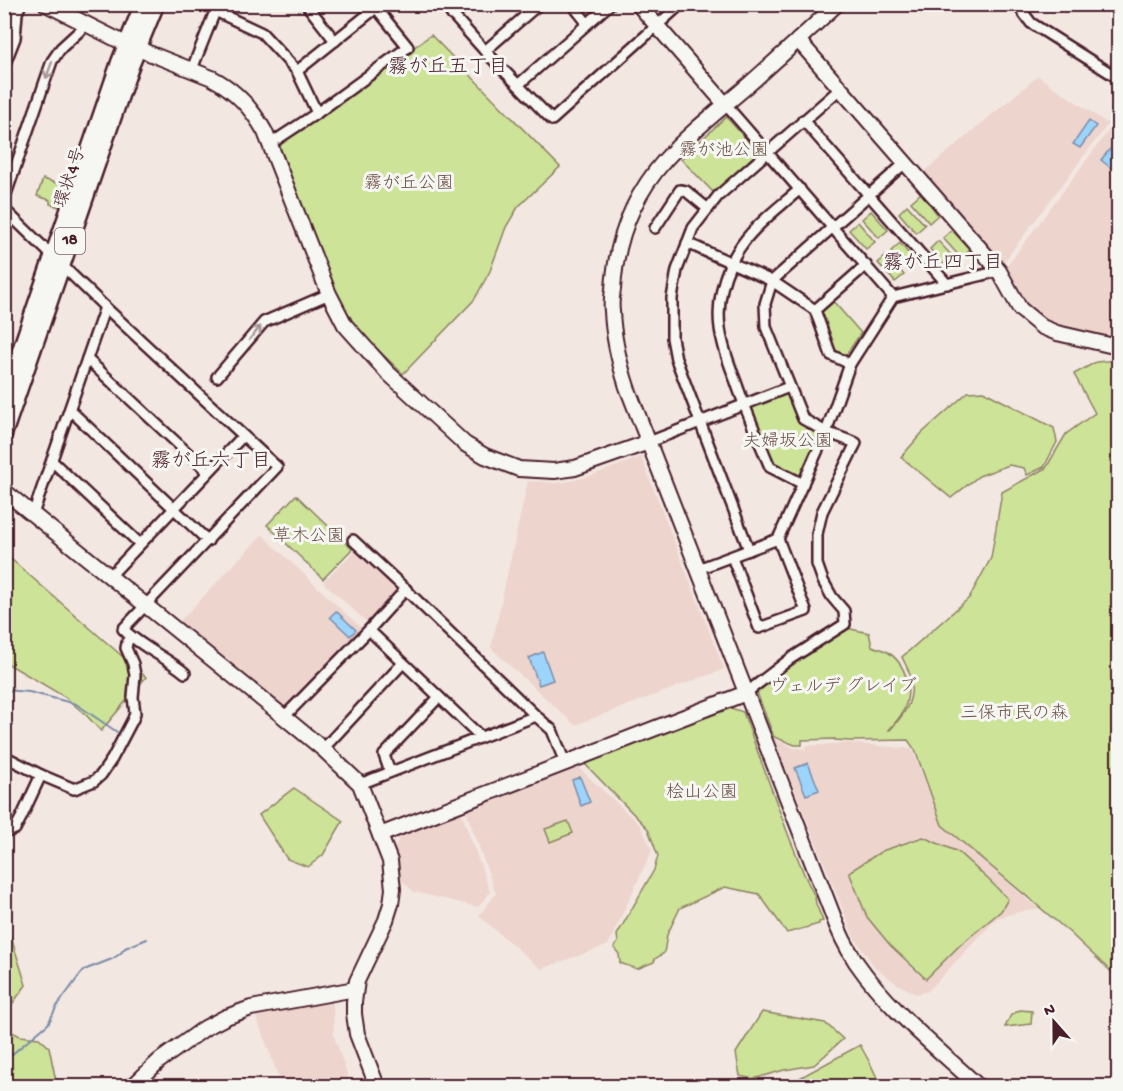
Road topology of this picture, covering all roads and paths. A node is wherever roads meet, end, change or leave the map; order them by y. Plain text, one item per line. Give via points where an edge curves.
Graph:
1 (46, 4) edge
2 (143, 4) edge
3 (156, 4) edge
4 (306, 4) edge
5 (443, 4) edge
6 (467, 4) edge
7 (539, 4) edge
8 (572, 4) edge
9 (610, 4) edge
10 (638, 4) edge
11 (681, 4) edge
12 (837, 4) edge
13 (1019, 4) edge
14 (374, 6) edge
15 (19, 8) edge
16 (216, 8) edge
17 (452, 15) junction
18 (587, 23) junction
19 (86, 25) junction
20 (657, 26) junction
21 (798, 40) junction
22 (335, 41) junction
23 (132, 47) junction
24 (485, 51) junction
25 (4, 66) edge
26 (192, 69) junction
27 (297, 71) junction
28 (1119, 78) edge
29 (518, 85) junction
30 (841, 88) junction
31 (725, 104) junction
32 (317, 112) junction
33 (803, 120) junction
34 (270, 144) junction
35 (767, 151) junction
36 (905, 163) junction
37 (800, 189) junction
38 (869, 195) junction
39 (4, 200) edge
40 (4, 209) edge
41 (708, 209) junction
42 (832, 227) junction
43 (655, 228) dead end
44 (687, 243) junction
45 (58, 260) junction
46 (730, 263) junction
47 (866, 265) junction
48 (999, 271) junction
49 (772, 281) junction
50 (947, 284) junction
51 (329, 294) junction
52 (893, 297) junction
53 (105, 307) junction
54 (815, 310) junction
55 (1119, 347) edge
56 (87, 359) junction
57 (850, 364) junction
58 (218, 377) dead end
59 (789, 387) junction
60 (5, 396) edge
61 (744, 404) junction
62 (70, 410) junction
63 (699, 421) junction
64 (826, 432) junction
65 (4, 433) edge
66 (243, 436) junction
67 (649, 442) junction
68 (52, 461) junction
69 (208, 472) junction
70 (803, 484) junction
71 (4, 491) edge
72 (174, 508) junction
73 (33, 514) junction
74 (778, 539) junction
75 (353, 540) dead end
76 (208, 541) junction
77 (140, 544) junction
78 (749, 550) junction
79 (732, 557) junction
80 (698, 569) junction
81 (110, 576) junction
82 (406, 589) junction
83 (146, 605) junction
84 (369, 630) junction
85 (130, 636) junction
86 (404, 663) junction
87 (185, 673) dead end
88 (746, 693) junction
89 (439, 697) junction
90 (536, 716) junction
91 (284, 717) junction
92 (481, 738) junction
93 (323, 749) junction
94 (4, 756) edge
95 (565, 764) junction
96 (390, 772) junction
97 (42, 775) junction
98 (360, 784) junction
99 (4, 833) edge
100 (380, 835) junction
101 (343, 992) junction
102 (133, 1086) edge
103 (377, 1086) edge
104 (978, 1086) edge

1 - 19 street
2 - 23 main road, 環状4号 / 18
3 - 23 main road, 環状4号 / 18
4 - 22 street
5 - 17 street
6 - 17 street
7 - 24 street
8 - 18 street
9 - 18 street
10 - 20 street
11 - 20 street
12 - 21 street
13 - 28 street via 1031,22
14 - 22 street
14 - 32 street via 408,47
15 - 25 street via 15,38
16 - 26 street
16 - 27 street via 262,33
17 - 24 street
18 - 29 street
19 - 23 street
19 -> 39 street via 52,61
20 - 29 street via 552,120
20 - 31 street
21 - 30 street
21 - 31 street
22 - 27 street
23 - 26 street
23 - 45 main road, 環状4号 / 18
24 - 29 street
26 - 34 street via 235,92 260,122
27 - 32 street
30 - 33 street
30 - 36 street
31 - 35 street
31 - 67 street via 650,179 629,218 618,251 611,309 615,337 624,378
32 - 34 street
33 - 35 street
33 - 38 street
34 - 51 street
35 - 37 street
35 - 41 street
36 - 38 street
36 - 48 street
37 - 42 street
37 - 46 street via 753,231
38 - 42 street
38 - 50 street
40 - 45 street
41 - 43 street via 680,190
41 - 44 street
42 - 47 street
42 - 49 street
44 - 46 street
44 - 63 street via 672,298 672,338
45 - 53 street
45 - 60 main road, 環状4号 / 18
45 - 65 main road, 環状4号 / 18
46 - 49 street
46 - 61 street via 719,323
47 - 52 street
47 - 54 street
48 - 50 street
48 - 55 street via 1020,309 1042,327
49 - 54 street
49 - 59 street via 765,304 766,327
50 - 52 street
58 -> 51 street via 264,322
51 - 67 street via 345,325 387,372 465,444 485,456 519,469 554,471 575,468
52 - 57 street
53 - 56 street
53 - 66 street
54 - 57 street via 831,355
56 - 62 street
56 - 69 street
57 - 64 street
59 - 61 street
59 - 64 street via 803,419
61 - 63 street
61 - 70 street via 770,467
62 - 68 street
62 - 72 street
63 - 67 street
63 - 78 street
64 - 70 street
64 - 88 street via 856,443 822,512 816,534 817,564 832,597 844,611 846,624
66 - 69 street
66 - 76 street via 277,467
67 - 80 street
68 - 73 street
68 - 77 street
69 - 72 street
70 - 74 street
71 - 73 street
72 - 76 street
72 - 77 street
73 - 81 street
74 - 78 street
74 - 79 street via 806,611 759,628
75 - 82 street
76 - 83 street
77 - 81 street
78 - 79 street
79 - 80 street
80 - 88 street
81 - 83 street
82 - 84 street
82 - 90 street
83 - 85 street via 123,628
83 - 91 street
84 - 86 street
84 - 91 street
85 - 87 street
85 - 97 street via 126,648 134,669 135,712 106,768 94,781 74,789
86 - 89 street
86 - 93 street
88 - 95 street
88 - 104 street via 846,945 890,1003
89 - 92 street
89 - 96 street via 384,755
90 - 92 street
90 - 95 street via 552,729
91 - 93 street
92 - 96 street
93 - 98 street
94 - 97 street
95 - 100 street
96 - 98 street
97 - 99 street via 15,829
98 - 100 street
100 - 101 street via 390,861 391,904 361,972
101 - 102 street via 251,1008 214,1022 159,1061
101 - 103 street

